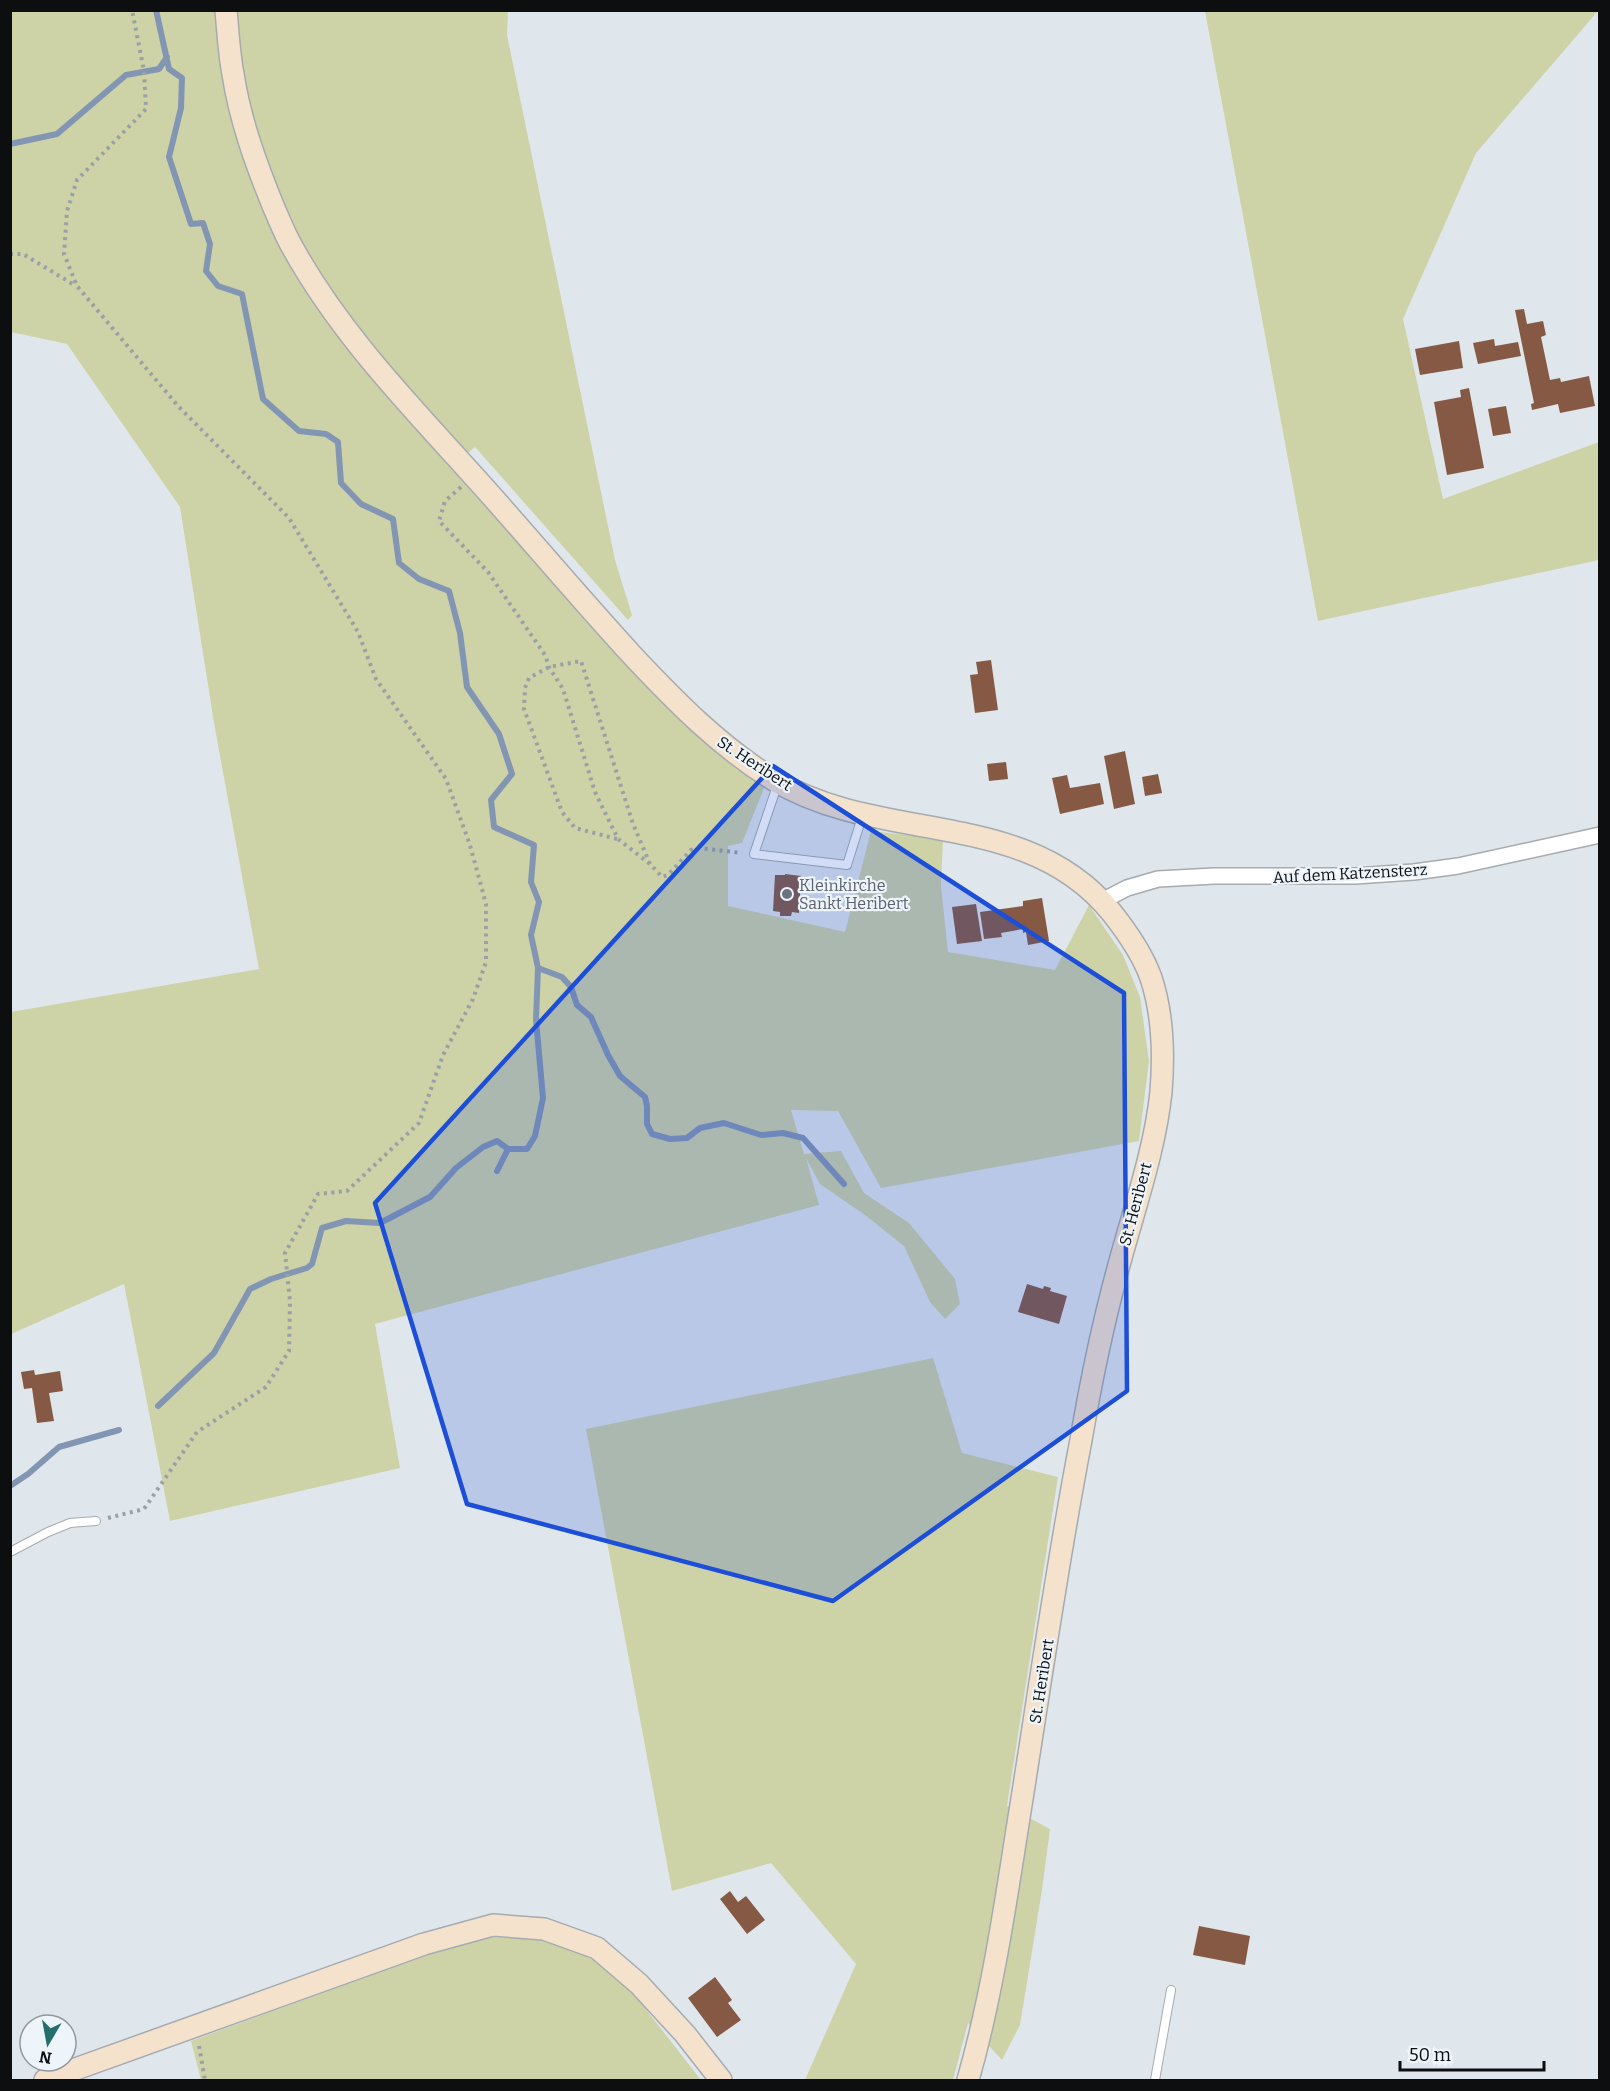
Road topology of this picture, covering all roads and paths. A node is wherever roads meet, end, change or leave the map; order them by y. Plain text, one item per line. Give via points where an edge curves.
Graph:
1 (132, 10) edge
2 (226, 10) edge
3 (10, 254) edge
4 (77, 286) junction
5 (474, 476) junction
6 (549, 667) junction
7 (778, 782) junction
8 (863, 815) junction
9 (1599, 835) edge
10 (618, 839) junction
11 (754, 854) junction
12 (650, 864) junction
13 (1102, 901) junction
14 (96, 1521) joint
15 (10, 1552) edge
16 (1171, 1990) dead end
17 (195, 2026) junction
18 (45, 2080) edge
19 (205, 2080) edge
20 (721, 2080) edge
21 (968, 2080) edge
22 (1155, 2080) edge

1 - 4 path via 144,71 146,109 77,180 67,211 64,254
2 - 5 street, St. Heribert via 232,73 243,121 288,241 342,326 411,409
3 - 4 path via 23,254
4 - 14 path via 178,406 289,518 358,632 376,679 446,779 486,904 486,962 473,999 443,1054 419,1123 347,1191 318,1194 285,1253 289,1351 266,1387 197,1432 144,1509
5 - 6 path via 445,501 440,521 488,572 545,655
5 - 7 street, St. Heribert via 675,702 719,741
6 - 10 path via 563,689 595,792
6 - 10 path via 529,678 524,709 562,812 575,828
6 - 12 path via 581,661 633,824
7 - 8 street, St. Heribert via 821,802
7 - 11 lane
8 - 11 lane via 847,865
8 - 13 street, St. Heribert via 1004,842 1041,856
9 - 13 street, Auf dem Katzensterz via 1414,872 1158,879
10 - 12 path
11 - 12 path via 691,849 662,877
13 - 21 street, St. Heribert via 1126,930 1150,977 1163,1058 1160,1099 1151,1148 1097,1352 1008,1888 978,2047
14 - 15 lane via 70,1523
16 - 22 lane
17 - 18 street
17 - 19 path
17 - 20 street via 424,1944 493,1925 544,1929 597,1948 639,1984

